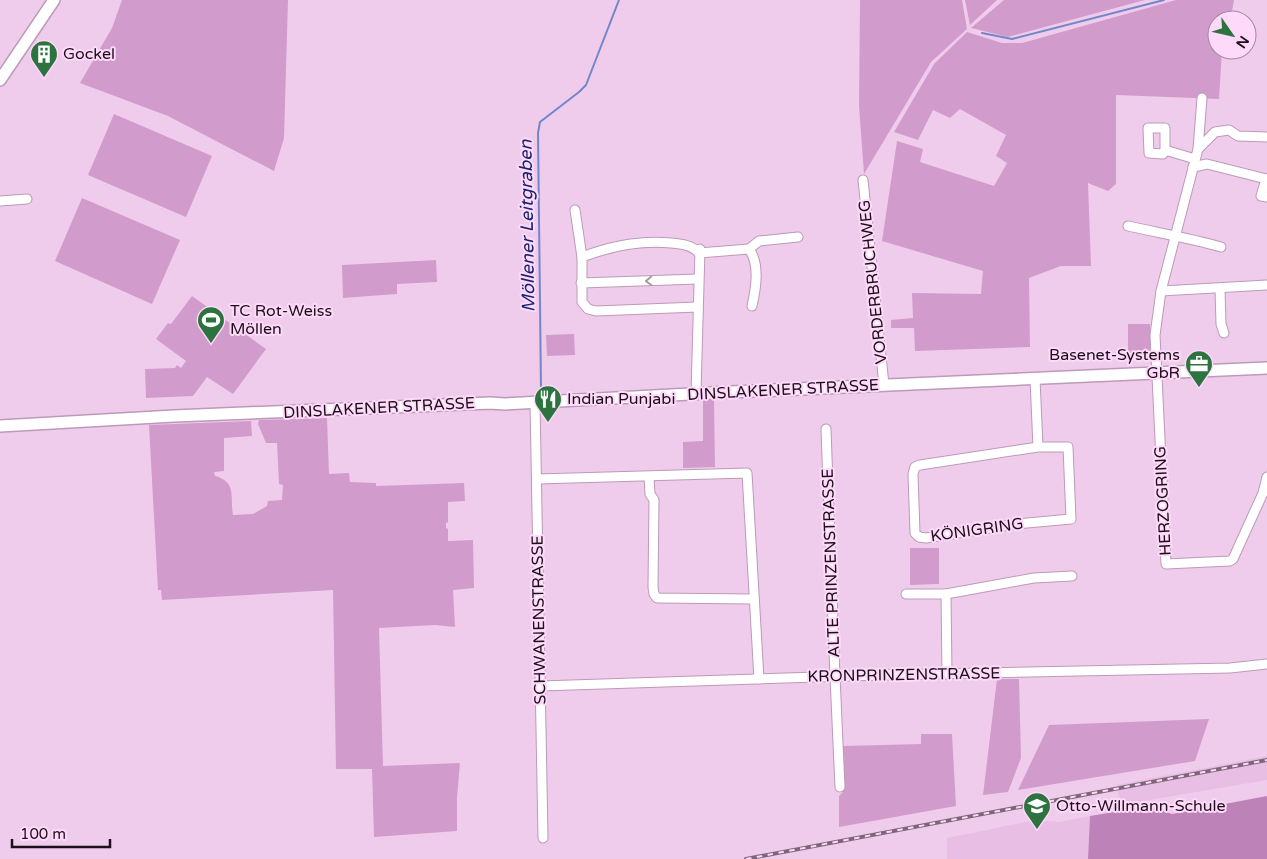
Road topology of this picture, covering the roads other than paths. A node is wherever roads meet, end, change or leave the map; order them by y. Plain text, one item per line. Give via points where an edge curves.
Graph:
1 (54, 0) edge
2 (0, 80) edge
3 (1202, 98) dead end
4 (1267, 137) edge
5 (1198, 148) junction
6 (1165, 150) dead end
7 (1194, 163) junction
8 (863, 180) dead end
9 (1267, 197) edge
10 (28, 198) dead end
11 (0, 201) edge
12 (575, 210) dead end
13 (1128, 226) dead end
14 (798, 237) dead end
15 (1175, 237) junction
16 (1221, 247) dead end
17 (748, 249) junction
18 (699, 250) junction
19 (582, 257) junction
20 (698, 279) junction
21 (581, 283) junction
22 (1267, 285) edge
23 (1220, 289) junction
24 (1161, 291) junction
25 (752, 306) dead end
26 (697, 307) junction
27 (1224, 333) dead end
28 (1267, 368) edge
29 (1157, 373) junction
30 (1035, 378) junction
31 (884, 385) junction
32 (696, 393) junction
33 (535, 402) junction
34 (0, 426) edge
35 (826, 429) dead end
36 (1038, 447) junction
37 (648, 477) junction
38 (1267, 477) edge
39 (537, 480) junction
40 (1072, 576) dead end
41 (906, 594) dead end
42 (946, 594) junction
43 (754, 599) junction
44 (1267, 664) edge
45 (947, 674) junction
46 (835, 677) junction
47 (759, 679) junction
48 (541, 686) junction
49 (840, 787) dead end
50 (543, 838) dead end

1 - 2 main road
3 - 5 street
4 - 5 street via 1238,136 1229,130 1215,132
5 - 7 street
6 - 7 street
7 - 9 street via 1266,179 1261,196
7 - 15 street
8 - 31 street, VORDERBRUCHWEG
10 - 11 street
12 - 19 street
13 - 15 street
14 - 17 street via 759,241
15 - 16 street
15 - 24 street
17 - 18 street
17 - 25 street via 754,257 756,289
18 - 19 street via 656,241 605,248
18 - 20 street
19 - 21 street
20 -> 21 street
20 - 26 street
21 - 26 street via 582,302 588,309 596,311
22 - 23 street
23 - 24 street
23 - 27 street
24 - 29 street via 1155,335
26 - 32 street
28 - 29 main road, DINSLAKENER STRASSE
29 - 30 main road, DINSLAKENER STRASSE
29 - 38 street, HERZOGRING via 1166,564 1233,559
30 - 31 main road, DINSLAKENER STRASSE
30 - 36 street
31 - 32 main road, DINSLAKENER STRASSE
32 - 33 main road, DINSLAKENER STRASSE
33 - 34 main road, DINSLAKENER STRASSE
33 - 39 street, SCHWANENSTRASSE
35 - 46 street, ALTE PRINZENSTRASSE
36 - 36 street, KÖNIGRING via 1068,447 1071,519 926,538 915,533 915,467
37 - 39 street
37 - 43 street via 654,500 652,587 657,598
37 - 43 street via 747,473
39 - 48 street, SCHWANENSTRASSE
40 - 42 street via 1034,578
41 - 42 street
42 - 45 street
43 - 47 street
44 - 45 street, KRONPRINZENSTRASSE via 1221,668
45 - 46 street, KRONPRINZENSTRASSE
46 - 47 street, KRONPRINZENSTRASSE
46 - 49 street, ALTE PRINZENSTRASSE
47 - 48 street, KRONPRINZENSTRASSE
48 - 50 street, SCHWANENSTRASSE

